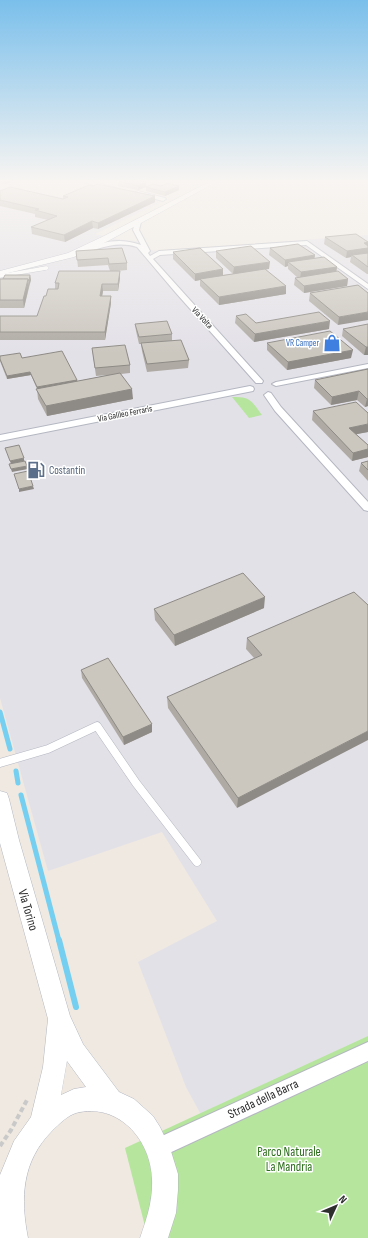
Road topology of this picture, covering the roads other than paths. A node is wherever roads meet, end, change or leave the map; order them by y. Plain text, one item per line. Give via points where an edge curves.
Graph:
1 (104, 239) edge
2 (141, 239) edge
3 (71, 255) junction
4 (147, 256) junction
5 (47, 268) dead end
6 (0, 271) edge
7 (0, 276) edge
8 (368, 288) edge
9 (368, 366) edge
10 (259, 380) junction
11 (276, 384) junction
12 (259, 393) junction
13 (0, 438) edge
14 (368, 508) edge
15 (0, 763) edge
16 (0, 799) edge
17 (5, 841) edge
18 (197, 862) dead end
19 (59, 1019) junction
20 (368, 1051) edge
21 (110, 1100) junction
22 (42, 1122) junction
23 (158, 1148) junction
24 (6, 1180) edge
25 (14, 1238) edge
26 (154, 1238) edge

1 - 3 street
2 - 4 street, Via Volta via 148,250
3 - 4 street, Via Volta via 117,241 139,246
3 - 6 street
4 - 8 street via 159,253 307,243
4 - 10 street, Via Volta
5 - 7 lane
9 - 11 street
10 - 11 street
10 - 12 street via 251,384
11 - 12 street via 279,387 277,392
12 - 13 street, Via Galileo Ferraris
12 - 14 street via 278,409
15 - 18 lane via 48,750 97,726 136,783
16 - 17 street, Via Torino
17 - 19 street, Via Torino
19 - 21 street via 75,1052
19 - 22 street via 55,1067
20 - 23 street, Strada della Barra
21 - 22 street via 86,1099 63,1106
21 - 23 street via 130,1110 146,1126
22 - 24 street via 24,1146
23 - 26 street via 165,1177 164,1209
24 - 25 street

